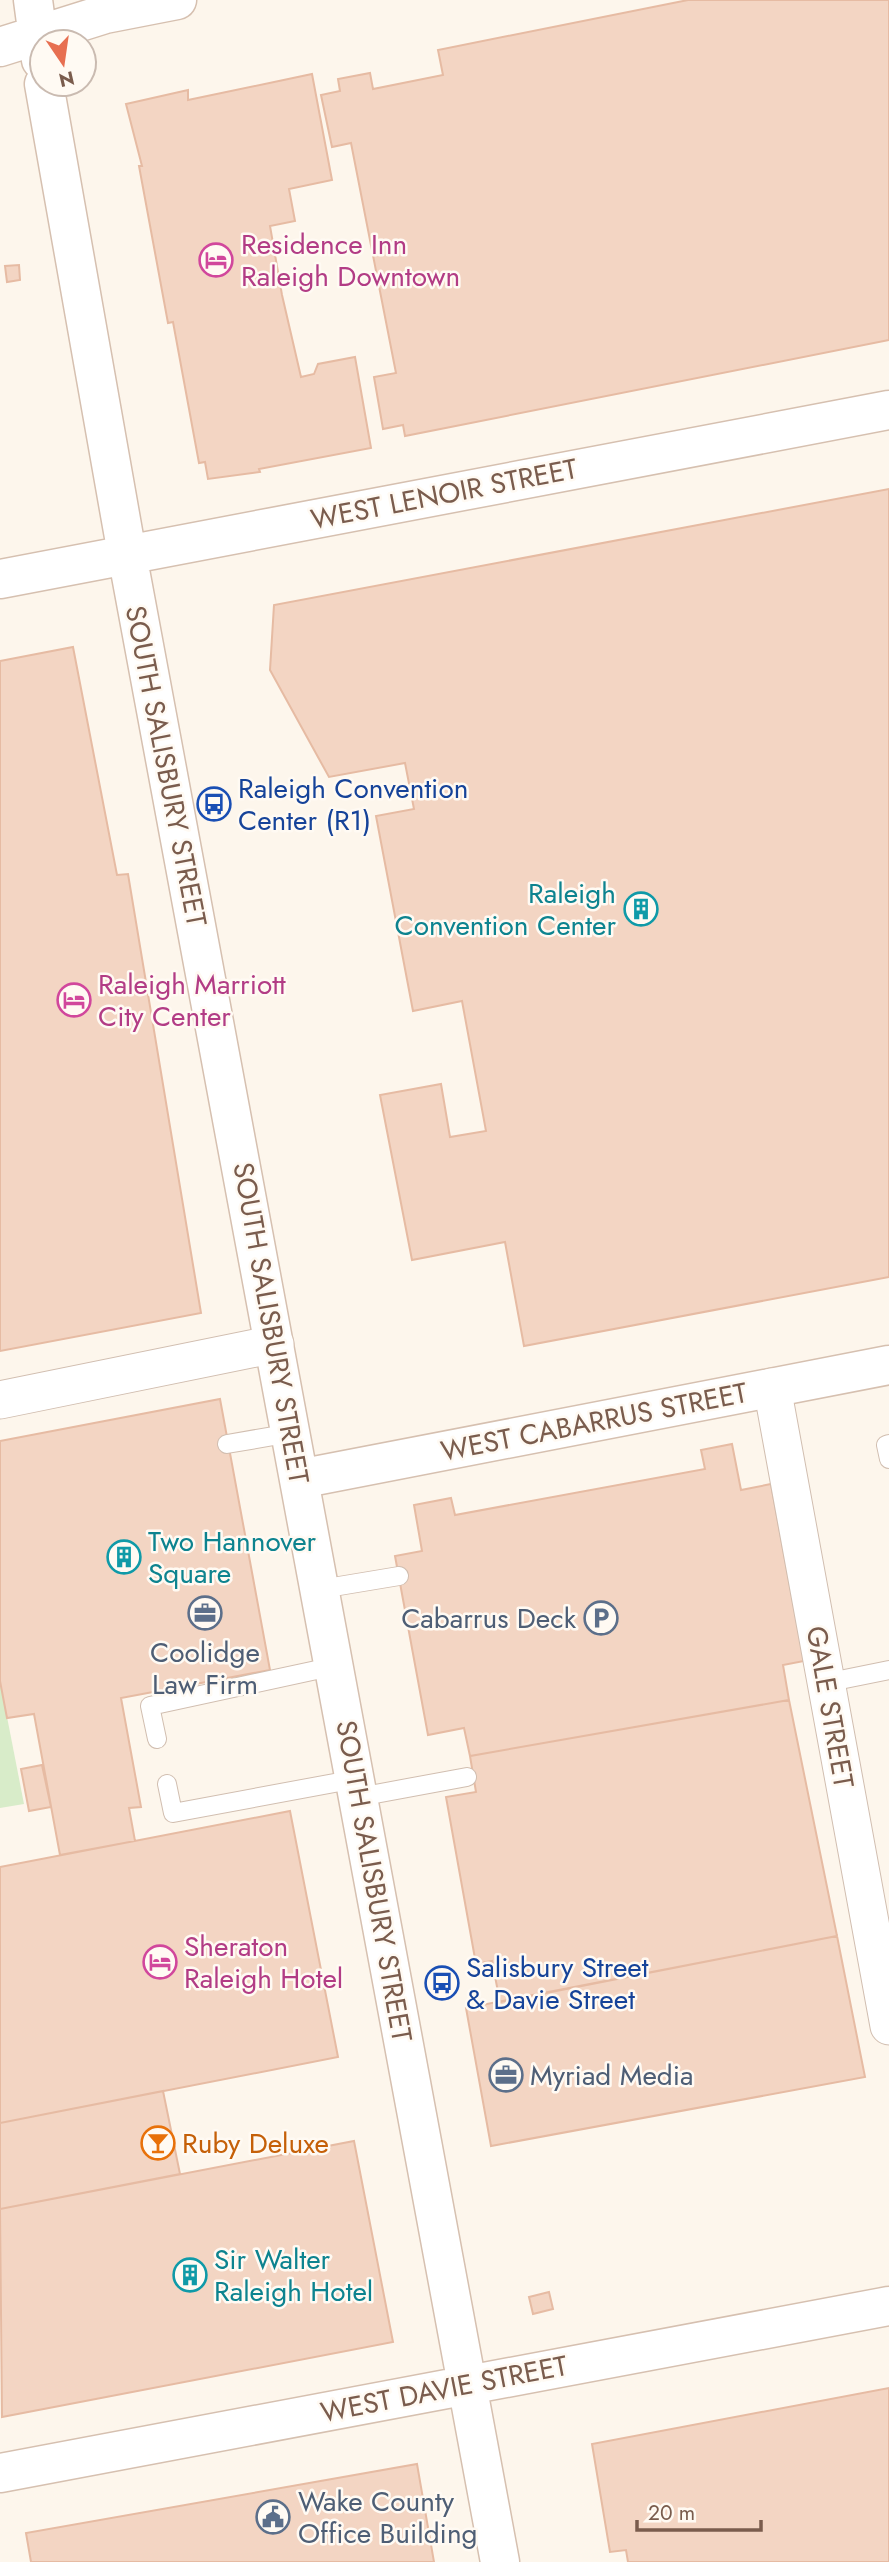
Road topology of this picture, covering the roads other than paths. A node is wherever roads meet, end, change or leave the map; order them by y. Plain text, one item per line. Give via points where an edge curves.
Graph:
1 (177, 0) edge
2 (60, 28) edge
3 (28, 38) edge
4 (0, 47) edge
5 (46, 98) edge
6 (889, 410) edge
7 (127, 554) junction
8 (0, 579) edge
9 (275, 1345) junction
10 (889, 1365) edge
11 (772, 1387) junction
12 (0, 1400) edge
13 (291, 1433) junction
14 (228, 1444) dead end
15 (889, 1444) edge
16 (889, 1459) edge
17 (299, 1479) junction
18 (398, 1576) dead end
19 (321, 1589) junction
20 (335, 1666) junction
21 (889, 1671) edge
22 (825, 1683) junction
23 (157, 1739) dead end
24 (467, 1777) dead end
25 (167, 1784) dead end
26 (357, 1788) junction
27 (889, 2026) edge
28 (889, 2306) edge
29 (467, 2384) junction
30 (0, 2473) edge
31 (500, 2562) edge

1 - 2 main road
3 - 4 main road
5 - 7 main road, SOUTH SALISBURY STREET
6 - 7 main road, WEST LENOIR STREET
7 - 8 main road, WEST LENOIR STREET
7 - 9 main road, SOUTH SALISBURY STREET
9 - 12 street
9 - 13 main road, SOUTH SALISBURY STREET
10 - 11 main road, WEST CABARRUS STREET
11 - 17 main road, WEST CABARRUS STREET
11 - 22 street, GALE STREET via 784,1502
13 - 14 lane
13 - 17 main road, SOUTH SALISBURY STREET
15 - 16 lane
17 - 19 main road, SOUTH SALISBURY STREET
18 - 19 lane
19 - 20 main road, SOUTH SALISBURY STREET
20 - 23 lane via 150,1706
20 - 26 main road, SOUTH SALISBURY STREET
21 - 22 lane
22 - 27 street, GALE STREET
24 - 26 lane
25 - 26 lane via 173,1813
26 - 29 main road, SOUTH SALISBURY STREET
28 - 29 main road, WEST DAVIE STREET
29 - 30 main road, WEST DAVIE STREET
29 - 31 main road, SOUTH SALISBURY STREET

